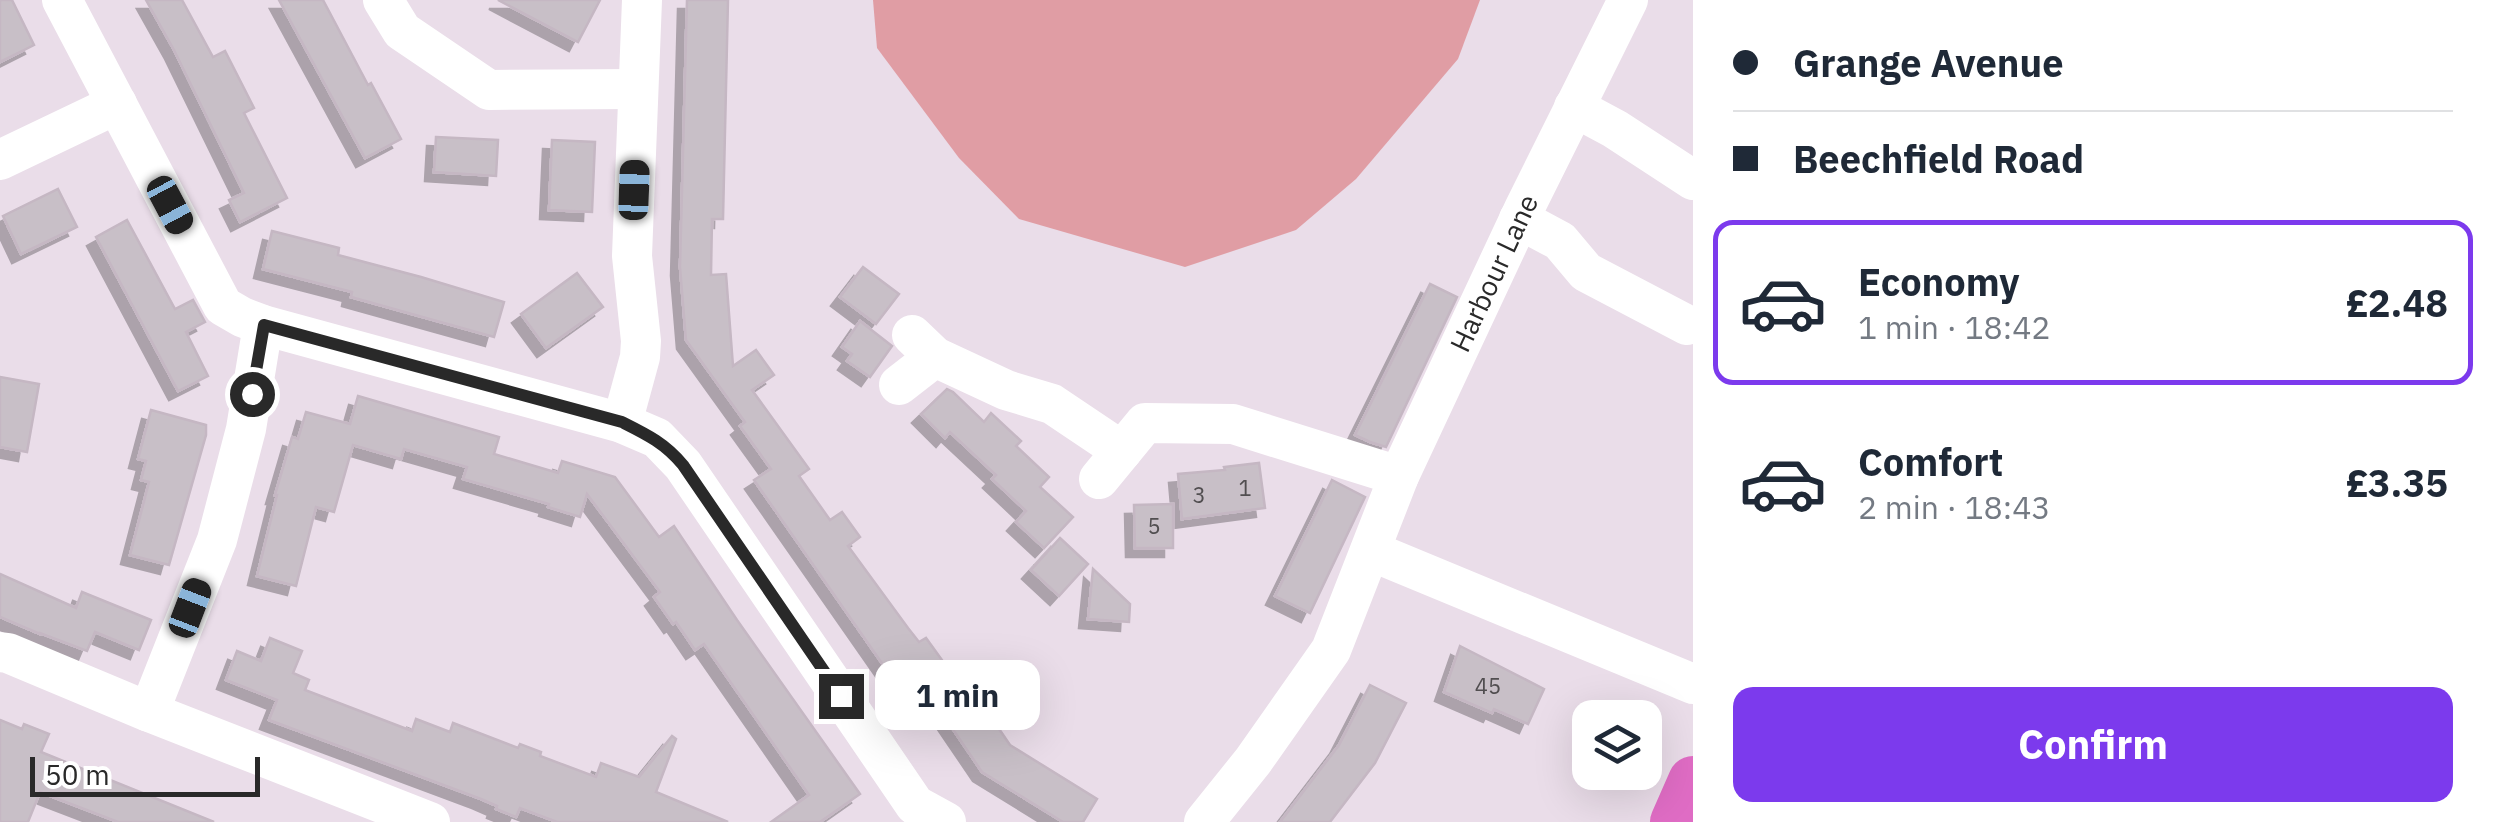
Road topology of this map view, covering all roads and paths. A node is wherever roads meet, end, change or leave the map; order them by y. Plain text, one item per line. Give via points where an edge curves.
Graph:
1 (62, 0) edge
2 (383, 0) edge
3 (642, 0) edge
4 (1614, 5) edge
5 (636, 89) junction
6 (117, 104) junction
7 (1574, 107) junction
8 (0, 160) edge
9 (1693, 180) edge
10 (1519, 219) junction
11 (264, 325) junction
12 (1687, 325) dead end
13 (899, 385) dead end
14 (622, 422) junction
15 (1399, 476) junction
16 (1371, 551) junction
17 (0, 652) edge
18 (1693, 684) edge
19 (149, 712) junction
20 (1693, 782) edge
21 (919, 816) edge
22 (430, 822) edge
23 (1204, 822) edge
24 (1675, 822) edge

1 - 6 street
2 - 5 street via 402,31 489,90
3 - 5 street
4 - 7 street, Harbour Lane
5 - 14 street via 632,256 641,341
6 - 8 street
6 - 11 street via 223,306
7 - 9 street
7 - 10 street, Harbour Lane
10 - 12 street via 1560,241 1586,272
10 - 15 street, Harbour Lane
11 - 14 street
11 - 19 street via 246,429 216,540
13 - 15 street via 923,346 1006,390 1052,404 1110,465 1145,422 1233,424
14 - 21 street via 656,438 683,465
15 - 16 street, Harbour Lane
16 - 18 street
16 - 23 street, Harbour Lane via 1331,650
17 - 19 street
19 - 22 street
20 - 24 main road

